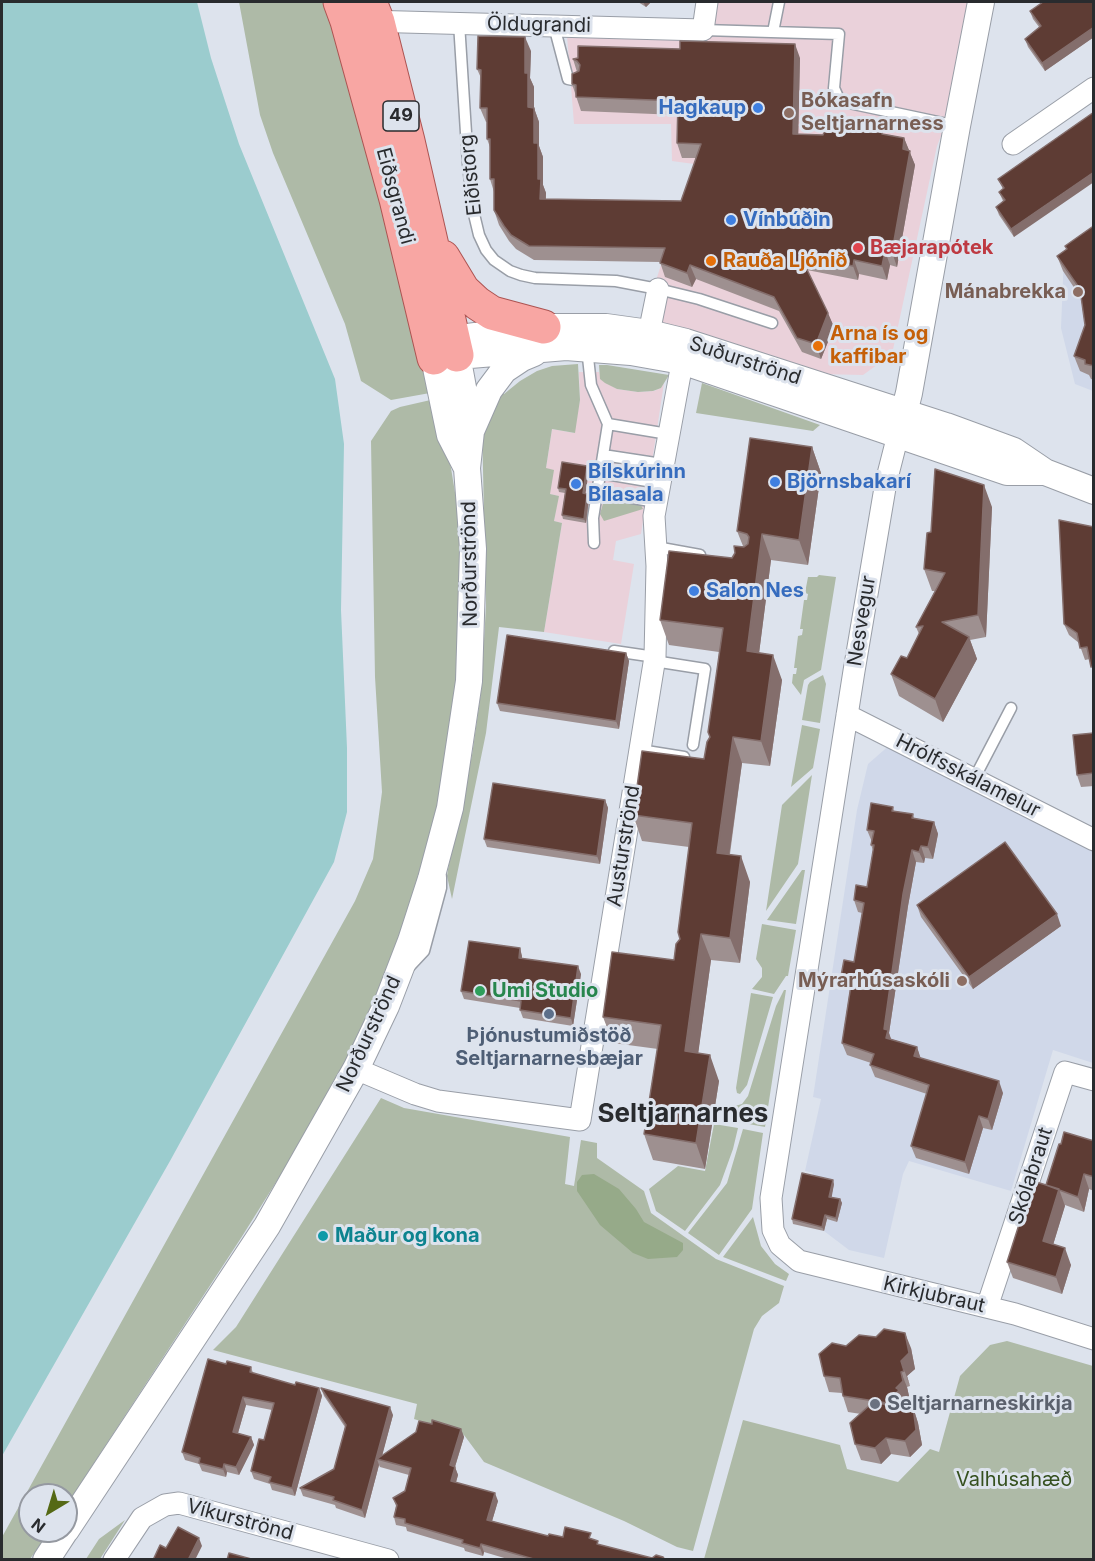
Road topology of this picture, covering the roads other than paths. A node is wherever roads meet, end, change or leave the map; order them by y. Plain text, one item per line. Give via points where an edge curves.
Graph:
1 (707, 2) edge
2 (779, 2) edge
3 (981, 2) edge
4 (359, 11) edge
5 (459, 23) junction
6 (554, 26) junction
7 (703, 30) junction
8 (773, 32) junction
9 (578, 81) edge
10 (1094, 88) edge
11 (957, 126) junction
12 (1012, 144) dead end
13 (429, 232) junction
14 (658, 289) junction
15 (772, 323) dead end
16 (649, 333) junction
17 (543, 338) junction
18 (444, 348) junction
19 (587, 348) junction
20 (684, 351) junction
21 (608, 424) junction
22 (901, 424) junction
23 (471, 432) junction
24 (668, 434) junction
25 (603, 455) junction
26 (467, 468) junction
27 (600, 473) junction
28 (659, 483) junction
29 (1094, 491) edge
30 (596, 495) junction
31 (594, 543) dead end
32 (708, 557) edge
33 (660, 560) junction
34 (608, 650) edge
35 (655, 659) junction
36 (1011, 708) dead end
37 (847, 715) junction
38 (693, 745) dead end
39 (692, 758) edge
40 (642, 762) junction
41 (974, 779) junction
42 (1092, 838) edge
43 (356, 1069) junction
44 (1094, 1080) edge
45 (780, 1245) joint
46 (987, 1307) junction
47 (1094, 1339) edge
48 (78, 1511) edge
49 (57, 1543) edge
50 (62, 1543) edge
51 (46, 1560) edge
52 (57, 1560) edge
53 (114, 1560) edge
54 (388, 1560) edge

1 - 7 street
2 - 8 lane
3 - 11 street, Nesvegur
4 - 5 street, Öldugrandi
4 - 13 main road, Eiðsgrandi / 49
4 - 18 main road, Eiðsgrandi / 49 via 411,257
5 - 6 street, Öldugrandi
5 - 14 lane, Eiðistorg via 471,198 486,250 501,266 521,275 616,281
6 - 7 street, Öldugrandi
6 - 9 lane via 568,79
7 - 8 lane
8 - 11 lane via 839,34 834,88 844,102
10 - 12 street
11 - 22 street, Nesvegur
13 - 17 main road, 49 via 452,273 477,303
13 - 18 main road, Eiðsgrandi / 49
14 - 15 lane, Eiðistorg
14 - 16 street
16 - 17 street, Suðurströnd via 606,327
16 - 20 street, Suðurströnd
17 - 18 street, Suðurströnd
17 - 19 street, Suðurströnd via 566,347
17 - 23 street via 504,370 489,390
18 - 23 street, Norðurströnd
18 - 26 street, Norðurströnd via 450,435
19 - 20 street, Suðurströnd
19 - 21 lane via 591,384
20 - 22 street, Suðurströnd
20 - 24 street, Austurströnd
21 - 24 lane
21 - 25 lane
22 - 29 street, Suðurströnd via 946,426 1014,451 1045,472
22 - 37 street, Nesvegur via 886,482
23 - 26 street, Norðurströnd
24 - 28 street, Austurströnd
25 - 27 lane
25 - 28 lane
26 - 43 street, Norðurströnd via 473,549 469,681 450,808 395,983
27 - 28 lane
27 - 30 lane
28 - 30 lane
28 - 33 street, Austurströnd via 654,516
30 - 31 lane
32 - 33 lane
33 - 35 street, Austurströnd
34 - 35 lane
35 - 38 lane via 705,669
35 - 40 street, Austurströnd
36 - 41 lane
37 - 41 street, Hrólfsskálamelur
37 - 45 street, Nesvegur via 771,1198 773,1230
39 - 40 lane
40 - 43 street, Austurströnd via 611,960 580,1120 438,1101
41 - 42 street, Hrólfsskálamelur
43 - 48 street, Norðurströnd via 267,1226
44 - 46 street, Skólabraut via 1065,1072
45 - 46 street, Kirkjubraut via 799,1261
46 - 47 street, Kirkjubraut
49 - 51 street, Norðurströnd
50 - 52 lane
53 - 54 street, Víkurströnd via 142,1518 165,1505 179,1503

